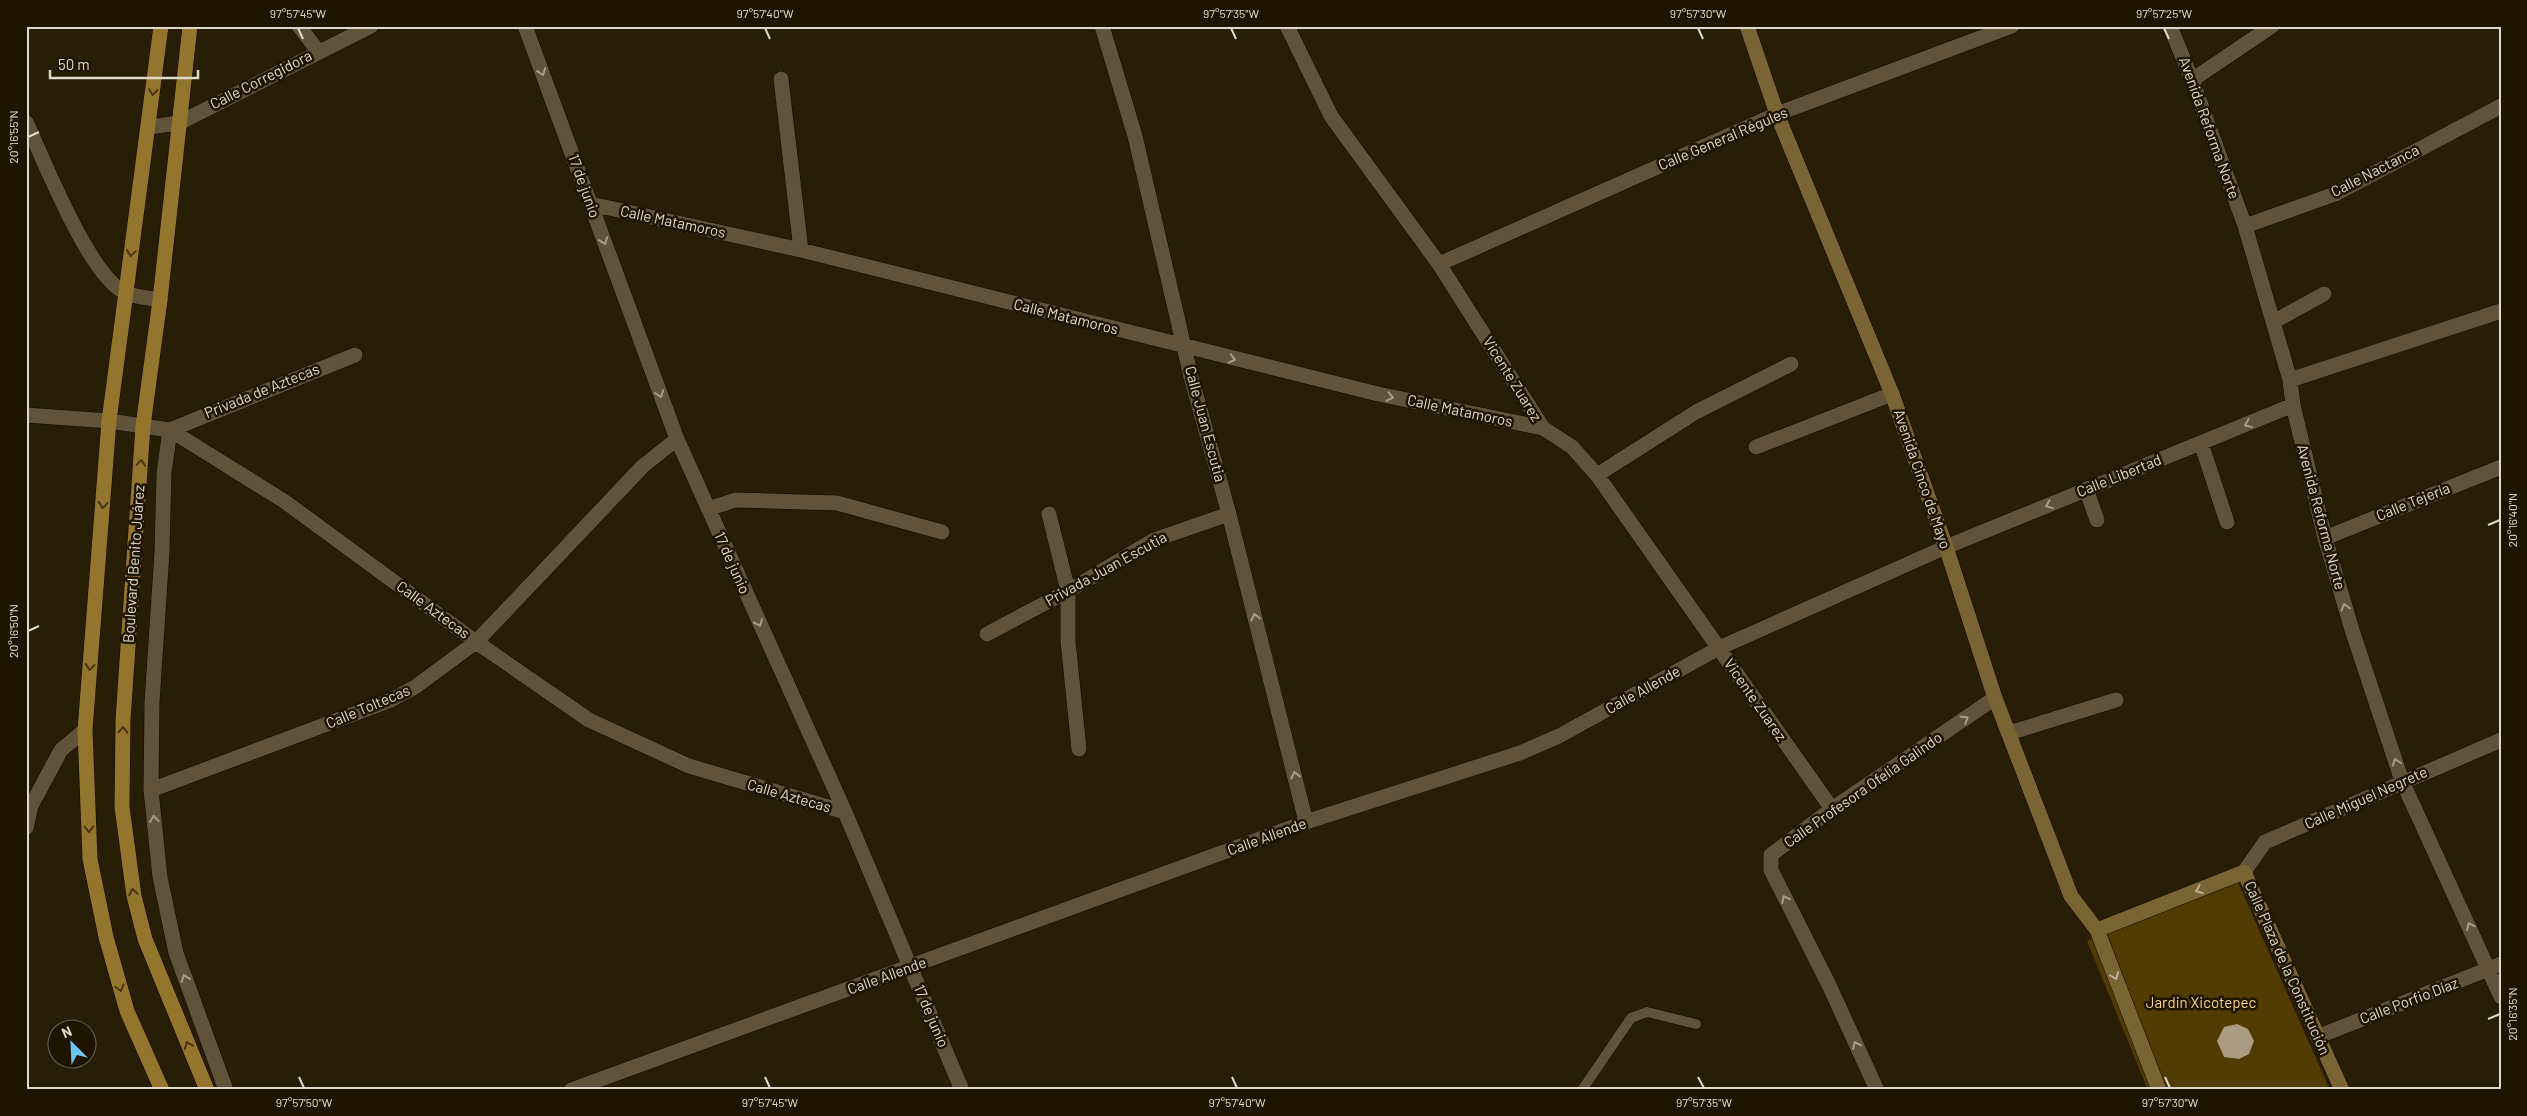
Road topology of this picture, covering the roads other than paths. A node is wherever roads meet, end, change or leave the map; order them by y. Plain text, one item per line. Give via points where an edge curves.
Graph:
1 (161, 26) edge
2 (190, 26) edge
3 (299, 26) edge
4 (371, 26) edge
5 (525, 26) edge
6 (1102, 26) edge
7 (1287, 26) edge
8 (1747, 26) edge
9 (2012, 26) edge
10 (2170, 26) edge
11 (2272, 26) edge
12 (318, 51) junction
13 (781, 79) dead end
14 (2192, 80) junction
15 (2501, 106) edge
16 (1777, 114) junction
17 (26, 122) edge
18 (178, 123) junction
19 (149, 127) junction
20 (591, 204) junction
21 (2245, 226) junction
22 (801, 250) junction
23 (1438, 264) junction
24 (125, 292) junction
25 (2324, 294) dead end
26 (160, 300) junction
27 (2501, 311) edge
28 (2273, 322) junction
29 (1184, 347) junction
30 (355, 355) dead end
31 (1791, 364) dead end
32 (2290, 380) junction
33 (1892, 394) junction
34 (2293, 405) junction
35 (26, 415) edge
36 (109, 421) junction
37 (143, 426) junction
38 (1542, 428) junction
39 (170, 430) junction
40 (677, 439) junction
41 (2201, 443) junction
42 (1756, 447) dead end
43 (2501, 466) edge
44 (1597, 474) junction
45 (2086, 490) junction
46 (708, 509) junction
47 (1049, 514) dead end
48 (1229, 514) junction
49 (2097, 520) dead end
50 (2227, 522) dead end
51 (942, 532) dead end
52 (2325, 538) junction
53 (1946, 547) junction
54 (1068, 591) junction
55 (987, 634) dead end
56 (476, 642) junction
57 (1719, 648) junction
58 (1995, 698) junction
59 (2116, 700) dead end
60 (84, 730) junction
61 (2009, 733) junction
62 (2501, 740) edge
63 (1079, 749) dead end
64 (2402, 781) junction
65 (151, 790) junction
66 (1832, 810) junction
67 (845, 812) junction
68 (1306, 822) junction
69 (26, 828) edge
70 (2244, 872) junction
71 (2097, 930) junction
72 (911, 967) junction
73 (2495, 967) edge
74 (2501, 997) edge
75 (1696, 1024) dead end
76 (2317, 1037) junction
77 (162, 1090) edge
78 (206, 1090) edge
79 (226, 1090) edge
80 (572, 1090) edge
81 (962, 1090) edge
82 (1582, 1090) edge
83 (1877, 1090) edge
84 (2159, 1090) edge
85 (2342, 1090) edge

1 -> 19 main road
2 - 18 main road, Boulevard Benito Juárez
3 - 12 street
4 - 12 street, Calle Corregidora
5 -> 20 street, 17 de junio
6 - 29 street, Calle Juan Escutia via 1135,136
7 - 23 street, Vicente Zuarez via 1331,116
8 - 16 street, Avenida Cinco de Mayo
9 - 16 street, Calle General Régules
10 - 14 street, Avenida Reforma Norte
11 - 14 street
12 - 18 street, Calle Corregidora
13 - 22 street
14 - 21 street, Avenida Reforma Norte
15 - 21 street, Calle Nactanca via 2335,194
16 - 23 street, Calle General Régules
16 - 33 street, Avenida Cinco de Mayo
17 - 24 street via 87,248 103,273
18 - 19 street, Calle Corregidora
18 - 26 main road, Boulevard Benito Juárez
19 -> 24 main road
20 - 22 street, Calle Matamoros
20 -> 40 street, 17 de junio
21 - 28 street, Avenida Reforma Norte
22 - 29 street, Calle Matamoros
23 - 38 street, Vicente Zuarez
24 - 26 street
24 - 36 main road
25 - 28 street
26 - 37 main road, Boulevard Benito Juárez
27 - 32 street
28 - 32 street, Avenida Reforma Norte
29 -> 38 street, Calle Matamoros via 1378,394
29 - 48 street, Calle Juan Escutia
30 - 39 street, Privada de Aztecas
31 - 44 street via 1696,412
32 - 34 street, Avenida Reforma Norte
33 - 42 street
33 - 53 street, Avenida Cinco de Mayo
34 -> 41 street, Calle Libertad
34 - 52 street, Avenida Reforma Norte
35 - 36 street, Calle Aztecas
36 - 37 street, Calle Aztecas
36 -> 60 main road
37 - 39 street, Calle Aztecas
78 -> 37 main road, Boulevard Benito Juárez via 145,939 134,896 122,807 124,720
38 - 44 street, Vicente Zuarez via 1572,446
39 - 56 street, Calle Aztecas via 284,501
39 - 65 street via 164,473 152,702
40 - 46 street, 17 de junio
40 - 56 street, Calle Toltecas via 643,466
41 - 45 street, Calle Libertad
41 - 50 street
43 - 52 street, Calle Tejería
44 - 57 street, Vicente Zuarez
45 - 49 street
45 -> 53 street, Calle Libertad
46 - 51 street via 736,500 838,504
46 -> 67 street, 17 de junio
47 - 54 street
48 - 54 street, Privada Juan Escutia via 1154,540
68 -> 48 street, Calle Juan Escutia
64 -> 52 street, Avenida Reforma Norte
53 - 57 street, Calle Allende
53 - 58 street, Avenida Cinco de Mayo
54 - 55 street, Privada Juan Escutia
54 - 63 street via 1068,641
56 - 65 street, Calle Toltecas via 415,687 391,700
56 - 67 street, Calle Aztecas via 589,720 680,762
57 - 66 street, Vicente Zuarez
57 - 68 street, Calle Allende via 1559,736 1520,753
58 - 61 street, Avenida Cinco de Mayo
66 -> 58 street, Calle Profesora Ofelia Galindo
59 - 61 street
60 - 69 street via 61,750 31,806
60 -> 77 main road via 90,860 104,927 127,1011
61 - 71 street, Avenida Cinco de Mayo via 2071,896
62 - 64 street, Calle Miguel Negrete
64 - 70 street, Calle Miguel Negrete via 2265,842
73 -> 64 street, Avenida Reforma Norte
79 -> 65 street via 176,953 160,877
83 -> 66 street, Calle Profesora Ofelia Galindo via 1771,870 1770,855
67 - 72 street, 17 de junio
68 - 72 street, Calle Allende
70 -> 71 street, Calle Plaza de la Constitución
70 - 76 street, Calle Plaza de la Constitución
71 -> 84 street
72 - 80 street, Calle Allende
72 - 81 street, 17 de junio
73 - 74 street, Avenida Reforma Norte
73 - 76 street, Calle Porfio Díaz
75 - 82 lane via 1647,1012 1631,1018
76 - 85 street, Calle Plaza de la Constitución

